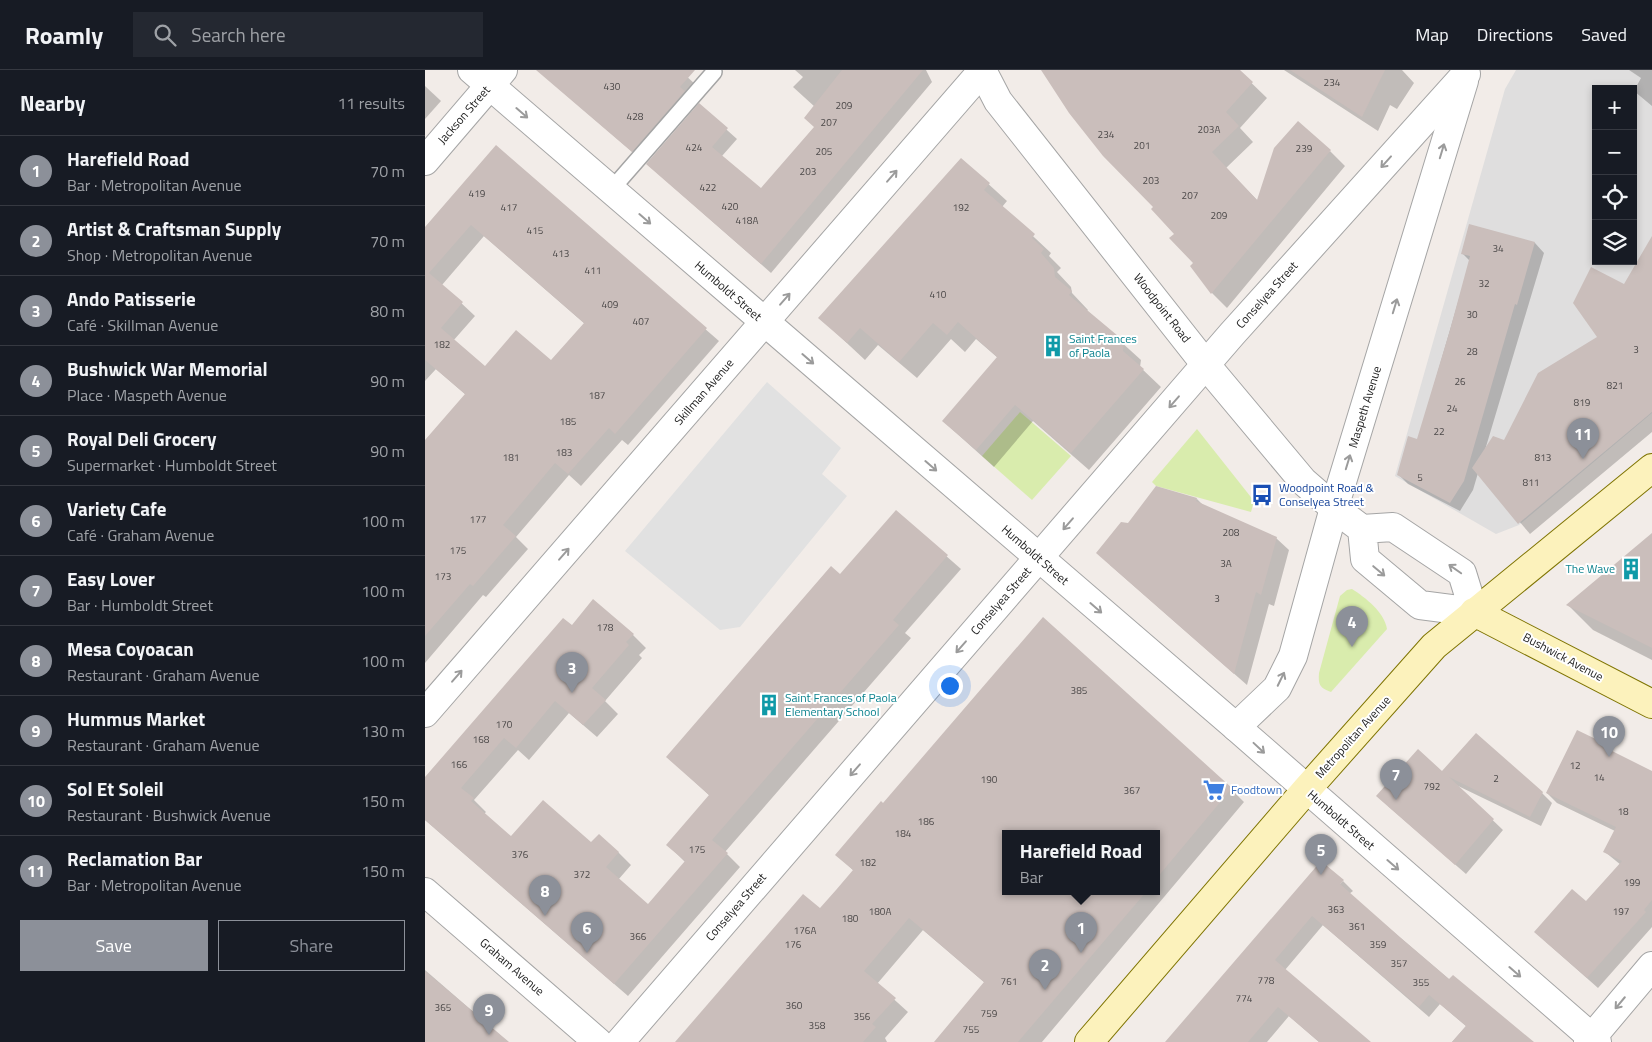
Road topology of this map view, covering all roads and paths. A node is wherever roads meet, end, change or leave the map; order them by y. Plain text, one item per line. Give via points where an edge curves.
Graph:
1 (982, 70) edge
2 (714, 72) dead end
3 (1467, 72) edge
4 (488, 75) edge
5 (425, 161) edge
6 (611, 190) junction
7 (765, 322) junction
8 (1206, 365) junction
9 (1652, 468) edge
10 (1333, 508) junction
11 (1362, 529) junction
12 (1038, 559) junction
13 (1474, 612) junction
14 (1652, 704) edge
15 (425, 713) edge
16 (1235, 727) junction
17 (1306, 790) junction
18 (425, 892) edge
19 (1652, 966) edge
20 (1592, 1041) edge
21 (599, 1042) edge
22 (620, 1042) edge
23 (1089, 1042) edge

7 -> 1 street, Skillman Avenue
1 - 8 street, Woodpoint Road via 998,101
2 - 6 lane
3 -> 8 street, Conselyea Street
10 -> 3 street, Maspeth Avenue
4 - 5 street, Jackson Street
4 -> 6 street, Humboldt Street
6 -> 7 street, Humboldt Street
7 -> 12 street, Humboldt Street
15 -> 7 street, Skillman Avenue
8 - 10 street, Woodpoint Road via 1303,481
8 -> 12 street, Conselyea Street
9 - 13 main road, Metropolitan Avenue
10 - 11 street, Woodpoint Road
16 -> 10 street, Maspeth Avenue via 1277,688 1293,656
13 -> 11 street via 1462,573 1393,527
11 -> 13 street via 1365,559 1420,605
12 -> 16 street, Humboldt Street
12 -> 22 street, Conselyea Street
13 - 14 main road, Bushwick Avenue
13 - 17 main road, Metropolitan Avenue via 1434,646
16 -> 17 street, Humboldt Street
17 -> 20 street, Humboldt Street
17 - 23 main road, Metropolitan Avenue
18 - 21 street, Graham Avenue
19 -> 20 street

